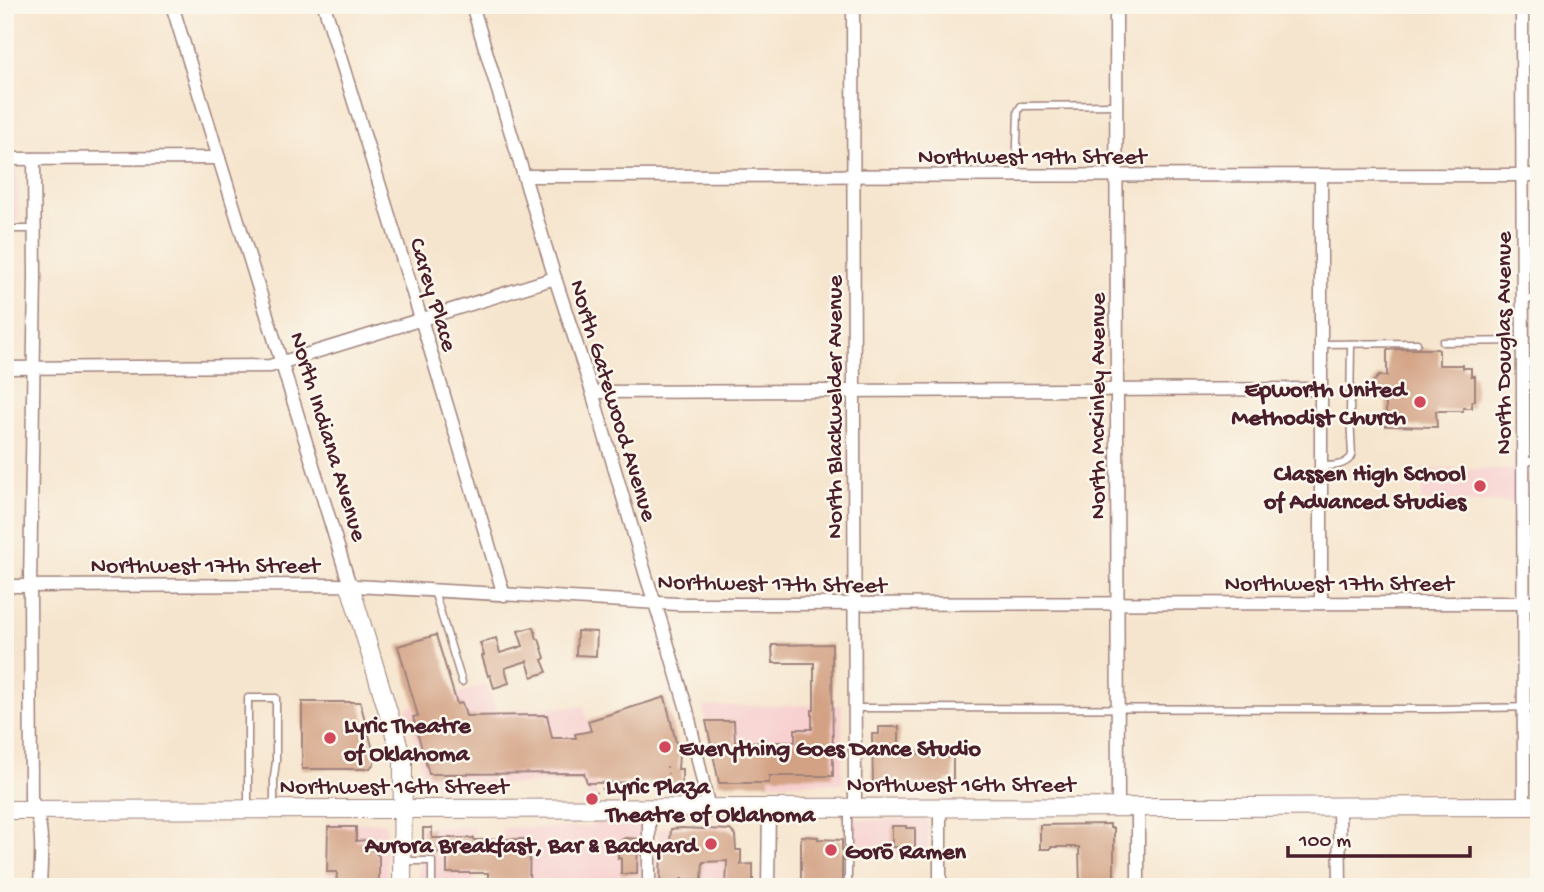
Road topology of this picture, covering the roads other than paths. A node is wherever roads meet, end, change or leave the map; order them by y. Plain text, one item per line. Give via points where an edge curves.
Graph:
1 (172, 5) edge
2 (324, 5) edge
3 (472, 5) edge
4 (853, 5) edge
5 (1116, 5) edge
6 (1522, 5) edge
7 (1116, 105) junction
8 (219, 158) junction
9 (5, 159) edge
10 (34, 159) junction
11 (1523, 175) junction
12 (1539, 175) edge
13 (525, 176) junction
14 (853, 176) junction
15 (1016, 176) junction
16 (1116, 176) junction
17 (1321, 176) junction
18 (7, 229) edge
19 (35, 229) junction
20 (555, 278) junction
21 (1523, 299) junction
22 (1539, 299) edge
23 (421, 319) junction
24 (1523, 341) junction
25 (1443, 342) dead end
26 (1417, 343) dead end
27 (1321, 344) junction
28 (1351, 344) junction
29 (282, 363) junction
30 (1523, 363) junction
31 (1539, 363) edge
32 (5, 368) edge
33 (33, 368) junction
34 (1116, 390) junction
35 (1321, 390) junction
36 (854, 391) junction
37 (593, 393) junction
38 (1523, 461) junction
39 (1539, 461) edge
40 (1322, 466) junction
41 (5, 586) edge
42 (30, 586) junction
43 (350, 586) junction
44 (434, 591) junction
45 (504, 595) junction
46 (655, 603) junction
47 (1321, 603) junction
48 (1524, 603) junction
49 (1539, 603) edge
50 (855, 604) junction
51 (1117, 604) junction
52 (462, 682) dead end
53 (1523, 707) junction
54 (1539, 707) edge
55 (855, 708) junction
56 (1117, 709) junction
57 (1531, 806) edge
58 (1118, 807) junction
59 (1138, 807) junction
60 (1339, 807) junction
61 (649, 808) junction
62 (709, 808) junction
63 (769, 808) junction
64 (852, 808) junction
65 (940, 808) junction
66 (248, 809) junction
67 (274, 809) junction
68 (402, 809) junction
69 (5, 810) edge
70 (37, 810) junction
71 (402, 861) junction
72 (40, 887) edge
73 (402, 887) edge
74 (432, 887) edge
75 (649, 887) edge
76 (768, 887) edge
77 (848, 887) edge
78 (940, 887) edge
79 (1138, 887) edge
80 (1340, 887) edge

1 - 8 street, North Indiana Avenue
2 - 23 street, Carey Place
3 - 13 street, North Gatewood Avenue
4 - 14 street, North Blackwelder Avenue
5 - 7 street, North McKinley Avenue
6 - 11 street, North Douglas Avenue
7 - 15 lane via 1021,106
7 - 16 street, North McKinley Avenue
8 - 10 street
8 - 29 street, North Indiana Avenue
9 - 10 street
10 - 19 street
11 - 12 street, Northwest 19th Street
11 - 17 street, Northwest 19th Street
11 - 21 street, North Douglas Avenue
13 - 14 street, Northwest 19th Street
13 - 20 street, North Gatewood Avenue
14 - 15 street, Northwest 19th Street
14 - 36 street, North Blackwelder Avenue
15 - 16 street, Northwest 19th Street
16 - 17 street, Northwest 19th Street
16 - 34 street, North McKinley Avenue
17 - 27 street
18 - 19 lane
19 - 33 street
20 - 23 street
20 - 37 street, North Gatewood Avenue
21 - 22 lane
21 - 24 street, North Douglas Avenue
23 - 29 street
23 - 45 street, Carey Place
24 - 25 lane
24 - 30 street, North Douglas Avenue
26 - 28 lane
27 - 28 lane
27 - 35 street
28 - 40 lane via 1352,456 1343,464
29 - 33 street via 257,368
29 - 43 street, North Indiana Avenue
30 - 31 lane
30 - 38 street, North Douglas Avenue
32 - 33 street
33 - 42 street
34 - 35 street
34 - 36 street
34 - 51 street, North McKinley Avenue
35 - 40 street
36 - 37 street
36 - 50 street, North Blackwelder Avenue
37 - 46 street, North Gatewood Avenue
38 - 39 lane
38 - 48 street, North Douglas Avenue
40 - 47 street
41 - 42 street, Northwest 17th Street
42 - 43 street, Northwest 17th Street
42 - 70 street via 31,798
43 - 44 street, Northwest 17th Street
43 - 68 street, North Indiana Avenue via 403,761
44 - 45 street, Northwest 17th Street
44 - 52 lane
45 - 46 street, Northwest 17th Street
46 - 50 street, Northwest 17th Street
46 - 62 street, North Gatewood Avenue
47 - 48 street, Northwest 17th Street
47 - 51 street, Northwest 17th Street
48 - 49 street, Northwest 17th Street
48 - 53 street, North Douglas Avenue
50 - 51 street, Northwest 17th Street
50 - 55 street, North Blackwelder Avenue
51 - 56 street, North McKinley Avenue
53 - 54 lane
53 - 56 lane
53 - 57 street, North Douglas Avenue
55 - 56 lane
55 - 64 street, North Blackwelder Avenue
56 - 58 street, North McKinley Avenue
57 - 60 street, Northwest 16th Street
58 - 59 street, Northwest 16th Street
58 - 65 street, Northwest 16th Street
59 - 60 street, Northwest 16th Street
59 - 79 street
60 - 80 street
61 - 62 street, Northwest 16th Street
61 - 68 street, Northwest 16th Street
61 - 75 street
62 - 63 street, Northwest 16th Street
63 - 64 street, Northwest 16th Street
63 - 76 street
64 - 65 street, Northwest 16th Street
64 - 77 lane
65 - 78 street
66 - 67 street, Northwest 16th Street
66 - 67 lane via 248,698 276,698
66 - 70 street, Northwest 16th Street
67 - 68 street, Northwest 16th Street
68 - 71 street, North Indiana Avenue
69 - 70 street, Northwest 16th Street
70 - 72 street
71 - 73 street, North Indiana Avenue
71 - 74 lane via 432,862

